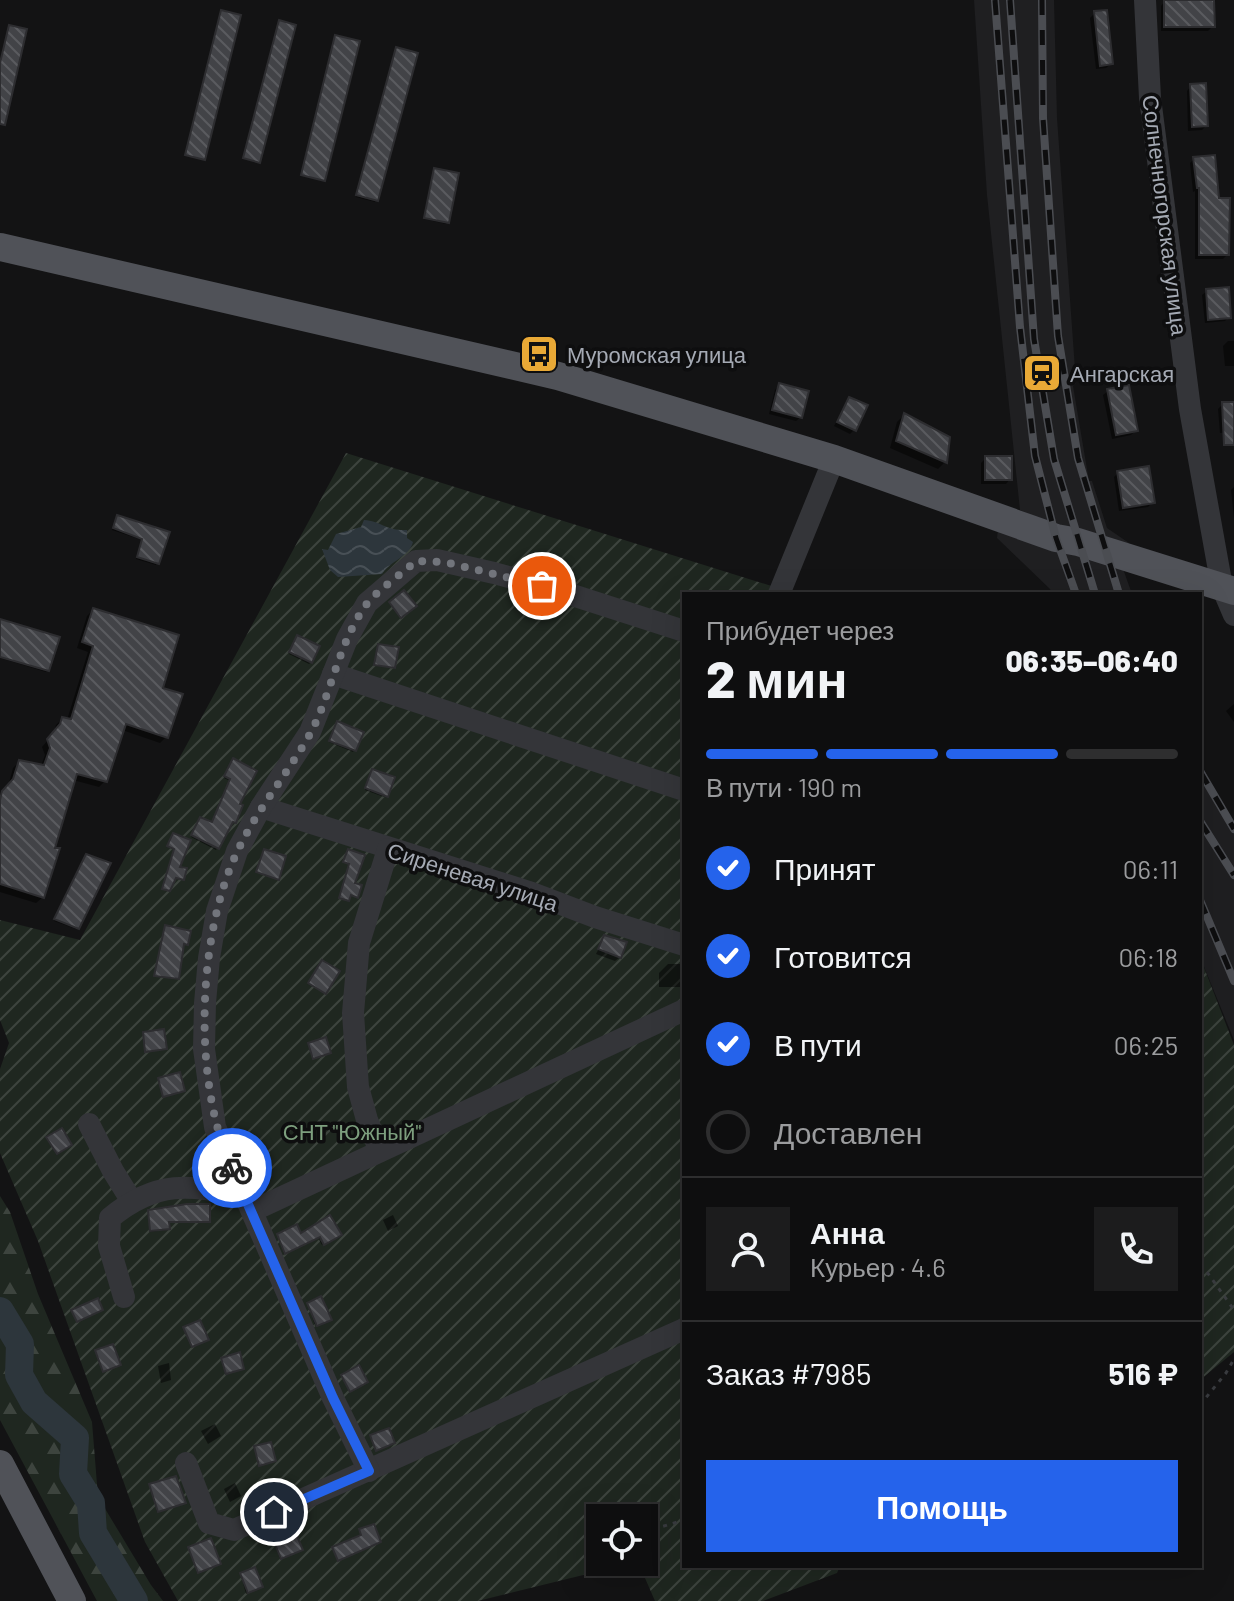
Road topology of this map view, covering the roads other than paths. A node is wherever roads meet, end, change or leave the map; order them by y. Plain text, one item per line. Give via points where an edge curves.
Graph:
1 (1145, 0) edge
2 (0, 247) edge
3 (834, 459) junction
4 (1228, 589) edge
5 (780, 592) edge
6 (1234, 615) edge
7 (682, 630) edge
8 (333, 674) junction
9 (682, 789) edge
10 (261, 807) junction
11 (388, 849) junction
12 (682, 944) edge
13 (682, 1011) edge
14 (89, 1124) dead end
15 (380, 1151) junction
16 (131, 1200) junction
17 (249, 1203) junction
18 (124, 1297) dead end
19 (682, 1330) edge
20 (186, 1463) dead end
21 (0, 1464) edge
22 (369, 1471) junction
23 (72, 1601) edge

1 - 4 street, Солнечногорская улица via 1150,98 1190,409
2 - 3 main road via 504,362
3 - 4 main road via 1056,538
3 - 5 street
4 - 6 street, Солнечногорская улица
7 - 8 street via 494,573 437,560 416,561 367,603
8 - 9 street
8 - 10 street via 310,732
10 - 11 street, Сиреневая улица
10 - 17 street via 237,851 217,911 205,1003 204,1049 215,1127
11 - 12 street, Сиреневая улица
11 - 15 street via 359,943 353,1013 358,1087
13 - 15 street
14 - 16 street
15 - 17 street
16 - 17 street via 163,1187 211,1189
16 - 18 street via 110,1218 109,1246
17 - 22 street
19 - 22 street
20 - 22 street via 209,1523 234,1530
21 - 23 main road

